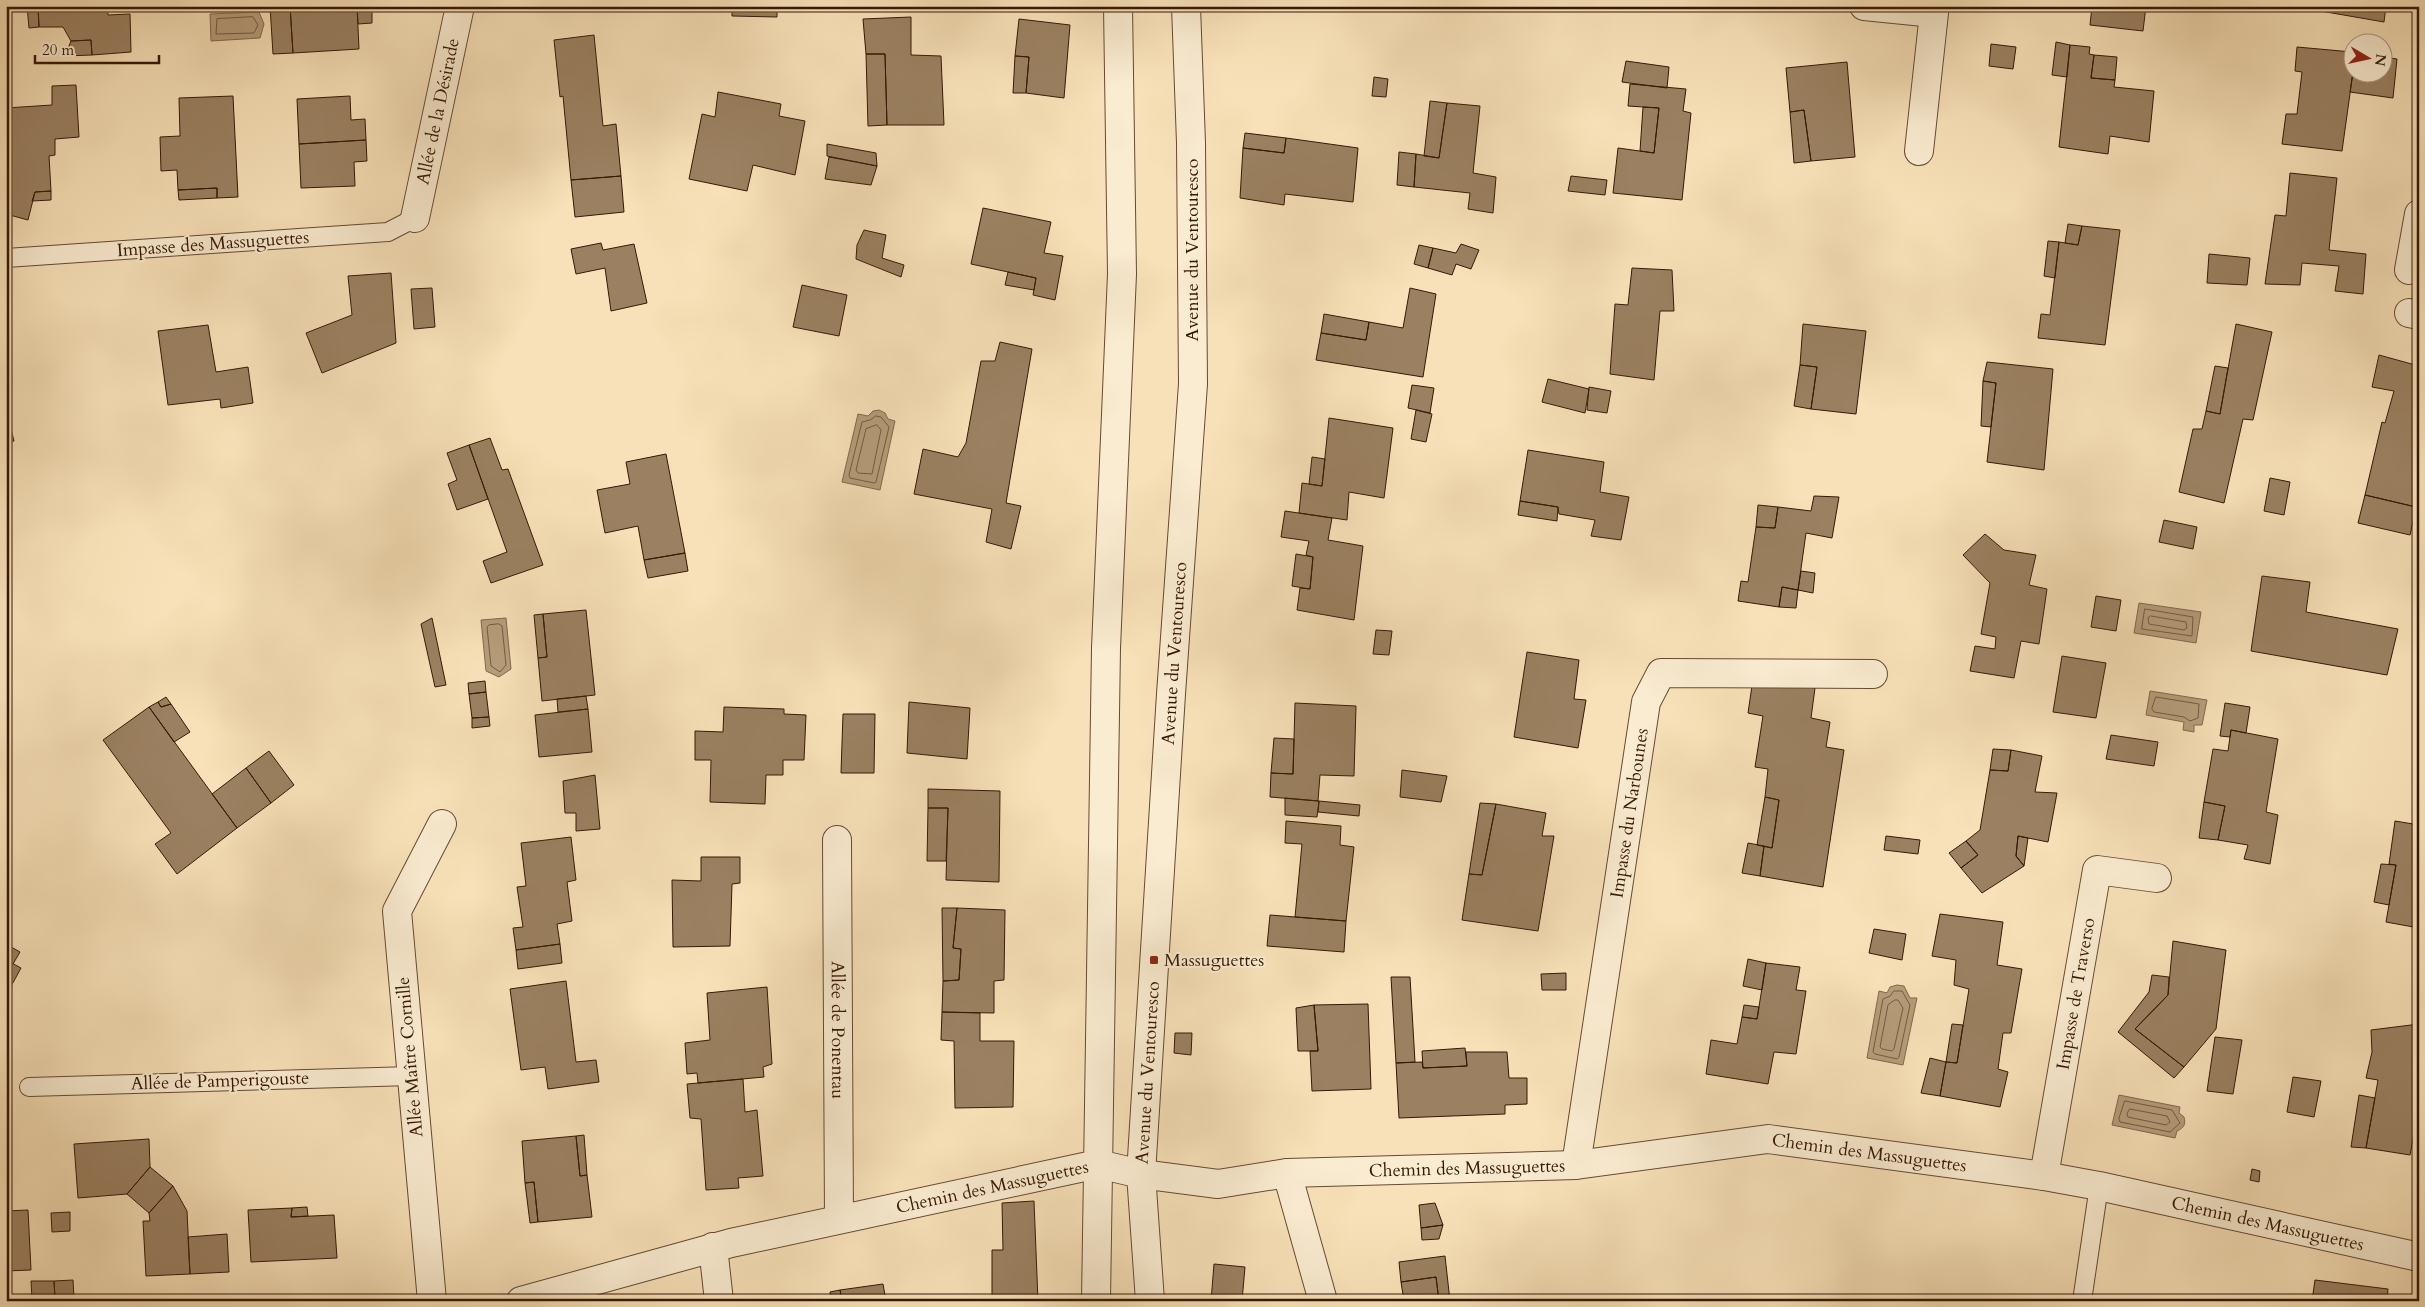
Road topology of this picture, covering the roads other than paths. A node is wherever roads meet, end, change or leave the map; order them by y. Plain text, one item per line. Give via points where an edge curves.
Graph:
1 (460, 6) edge
2 (1118, 6) edge
3 (1186, 6) edge
4 (1864, 6) edge
5 (1919, 151) dead end
6 (2419, 214) edge
7 (416, 218) joint
8 (6, 258) edge
9 (2409, 270) dead end
10 (1873, 674) dead end
11 (442, 824) dead end
12 (837, 840) dead end
13 (2156, 878) dead end
14 (412, 1076) junction
15 (29, 1087) dead end
16 (1098, 1164) junction
17 (1576, 1165) junction
18 (1287, 1173) junction
19 (1141, 1174) junction
20 (2044, 1176) junction
21 (2099, 1186) junction
22 (838, 1219) junction
23 (713, 1247) junction
24 (2419, 1256) edge
25 (432, 1301) edge
26 (521, 1301) edge
27 (719, 1301) edge
28 (1096, 1301) edge
29 (1150, 1301) edge
30 (1323, 1301) edge
31 (2082, 1301) edge

1 - 7 street, Allée de la Désirade
2 - 16 street via 1122,274 1106,648
3 - 19 street, Avenue du Ventouresco via 1193,384 1170,694
4 - 5 street via 1934,14
6 - 9 street
7 - 8 lane, Impasse des Massuguettes via 388,232
10 - 17 street, Impasse du Narbounes via 1661,673 1646,702
11 - 14 street, Allée Maître Cornille via 396,911
12 - 22 street, Allée de Ponentau
13 - 20 street, Impasse de Traverso via 2097,870
14 - 15 lane, Allée de Pamperigouste
14 - 25 street, Allée Maître Cornille
16 - 19 street, Chemin des Massuguettes
16 - 22 street, Chemin des Massuguettes
16 - 28 street
17 - 18 street, Chemin des Massuguettes
17 - 20 street, Chemin des Massuguettes via 1768,1139
18 - 19 street, Chemin des Massuguettes via 1218,1184
18 - 30 street
19 - 29 street, Avenue du Ventouresco
20 - 21 street, Chemin des Massuguettes
21 - 24 street, Chemin des Massuguettes
21 - 31 lane
22 - 23 street, Chemin des Massuguettes
23 - 26 street, Chemin des Massuguettes
23 - 27 street

